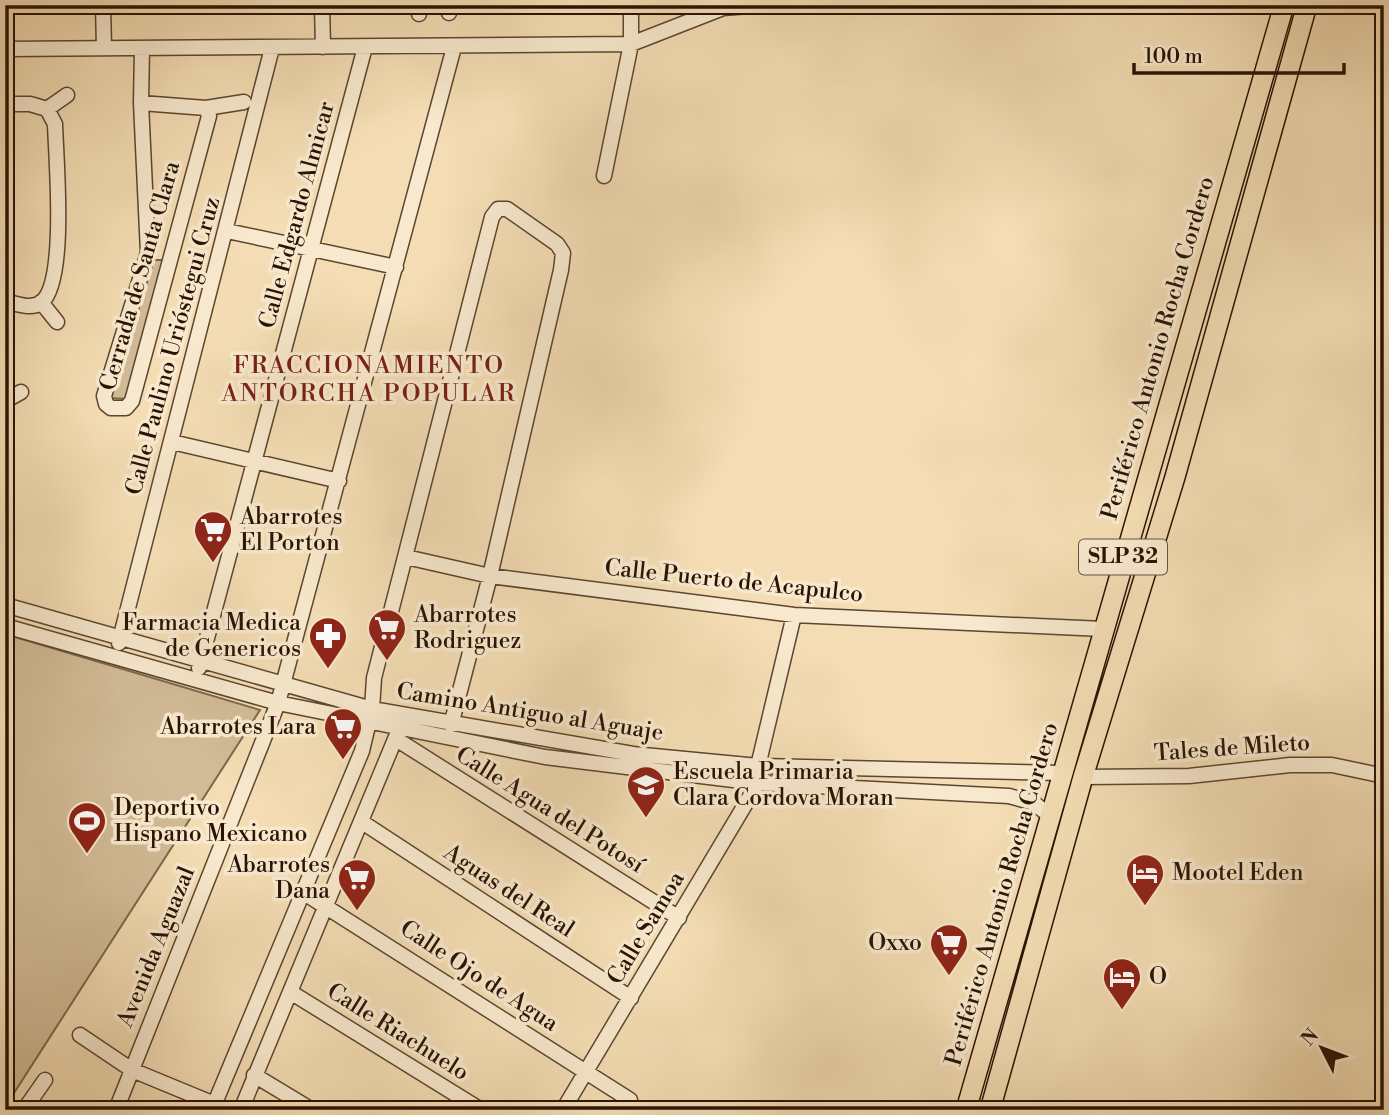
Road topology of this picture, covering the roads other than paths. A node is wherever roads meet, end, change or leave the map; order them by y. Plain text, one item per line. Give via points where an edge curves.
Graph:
1 (103, 5) edge
2 (322, 5) edge
3 (631, 5) edge
4 (761, 5) edge
5 (1284, 5) edge
6 (1307, 5) edge
7 (723, 6) edge
8 (631, 44) junction
9 (323, 47) junction
10 (365, 47) junction
11 (454, 47) junction
12 (104, 48) junction
13 (142, 48) junction
14 (272, 48) junction
15 (5, 49) edge
16 (67, 95) dead end
17 (244, 102) dead end
18 (141, 103) junction
19 (5, 104) edge
20 (206, 108) junction
21 (47, 109) junction
22 (604, 176) dead end
23 (227, 231) junction
24 (311, 249) junction
25 (148, 253) junction
26 (170, 257) junction
27 (396, 267) junction
28 (5, 301) edge
29 (41, 302) junction
30 (57, 322) dead end
31 (21, 392) dead end
32 (5, 401) edge
33 (172, 442) junction
34 (255, 461) junction
35 (339, 481) junction
36 (406, 557) junction
37 (490, 576) junction
38 (5, 605) edge
39 (794, 615) junction
40 (5, 626) edge
41 (1103, 629) junction
42 (121, 636) junction
43 (116, 655) junction
44 (201, 659) junction
45 (196, 678) junction
46 (284, 683) junction
47 (278, 702) junction
48 (371, 716) junction
49 (451, 725) junction
50 (400, 728) junction
51 (758, 766) junction
52 (1062, 773) junction
53 (1384, 776) edge
54 (1083, 778) junction
55 (758, 783) junction
56 (1050, 816) junction
57 (362, 822) junction
58 (301, 891) junction
59 (328, 905) junction
60 (679, 918) junction
61 (292, 993) junction
62 (631, 998) junction
63 (80, 1035) dead end
64 (132, 1070) junction
65 (586, 1072) junction
66 (254, 1075) junction
67 (45, 1080) dead end
68 (630, 1100) dead end
69 (213, 1107) edge
70 (26, 1109) edge
71 (116, 1110) edge
72 (229, 1110) edge
73 (241, 1110) edge
74 (312, 1110) edge
75 (481, 1110) edge
76 (563, 1110) edge
77 (966, 1110) edge
78 (990, 1110) edge

1 - 12 street
2 - 9 street
3 - 8 street
4 - 7 street
5 - 41 highway, Periférico Antonio Rocha Cordero / SLP 32
6 - 54 highway, Periférico Antonio Rocha Cordero / SLP 32 via 1175,477
7 - 8 street
8 - 11 street
8 - 22 street
9 - 10 street
9 - 14 street
10 - 11 street
10 - 24 street, Calle Edgardo Almicar
11 - 27 street, Avenida Aguazal
12 - 13 street
12 - 15 street
13 - 14 street
13 - 18 street, Cerrada de Santa Clara
14 - 23 street, Calle Paulino Urióstegui Cruz
16 - 21 street
17 - 20 street
18 - 20 street
18 - 25 street, Cerrada de Santa Clara
19 - 21 street
20 - 26 street, Cerrada de Santa Clara via 209,116
21 - 29 street via 55,124 59,250 49,292
23 - 24 street
23 - 33 street, Calle Paulino Urióstegui Cruz
24 - 27 street
24 - 34 street, Calle Edgardo Almicar
25 - 26 street
25 - 26 street, Cerrada de Santa Clara via 104,396 111,408 126,408 132,401
27 - 35 street, Avenida Aguazal
28 - 29 street via 31,307
29 - 30 street
31 - 32 street
33 - 34 street
33 - 42 street, Calle Paulino Urióstegui Cruz
34 - 35 street
34 - 44 street, Calle Edgardo Almicar
35 - 46 street, Avenida Aguazal
36 - 37 street, Calle Puerto de Acapulco
36 - 37 street via 492,217 498,209 507,209 563,253
36 - 48 street via 374,678
37 - 39 street, Calle Puerto de Acapulco
37 - 49 street
38 - 42 street, Camino Antiguo al Aguaje
39 - 41 street, Calle Puerto de Acapulco
39 - 51 street
40 - 43 street, Camino Antiguo al Aguaje
41 - 52 highway, Periférico Antonio Rocha Cordero / SLP 32
42 - 43 street, Calle Paulino Urióstegui Cruz
42 - 44 street, Camino Antiguo al Aguaje
43 - 45 street, Camino Antiguo al Aguaje
44 - 45 street, Calle Edgardo Almicar
44 - 46 street, Camino Antiguo al Aguaje
45 - 47 street, Camino Antiguo al Aguaje
46 - 47 street, Avenida Aguazal
46 - 48 street, Camino Antiguo al Aguaje
47 - 48 street, Camino Antiguo al Aguaje
47 - 64 street, Avenida Aguazal
48 - 50 street, Camino Antiguo al Aguaje
48 - 58 street via 362,751
49 - 50 street, Camino Antiguo al Aguaje
49 - 51 street, Camino Antiguo al Aguaje via 633,754
50 - 55 street, Camino Antiguo al Aguaje via 545,757
50 - 57 street
50 - 60 street, Calle Agua del Potosí
51 - 52 street, Camino Antiguo al Aguaje
51 - 55 street
52 - 56 highway, Periférico Antonio Rocha Cordero / SLP 32
53 - 54 street, Tales de Mileto via 1332,765 1290,765 1189,776
54 - 78 highway, Periférico Antonio Rocha Cordero / SLP 32
55 - 56 street, Camino Antiguo al Aguaje via 1009,796 1034,803
55 - 60 street, Calle Samoa
56 - 77 highway, Periférico Antonio Rocha Cordero / SLP 32
57 - 59 street
57 - 62 street, Aguas del Real
58 - 59 street, Calle Ojo de Agua
58 - 69 street
59 - 61 street
59 - 65 street, Calle Ojo de Agua
60 - 62 street, Calle Samoa
61 - 66 street
61 - 75 street, Calle Riachuelo
62 - 65 street, Calle Samoa
63 - 64 street
64 - 69 street
64 - 71 street, Avenida Aguazal
65 - 68 street, Calle Ojo de Agua
65 - 76 street, Calle Samoa
66 - 73 street
66 - 74 street
67 - 70 street
69 - 72 street

